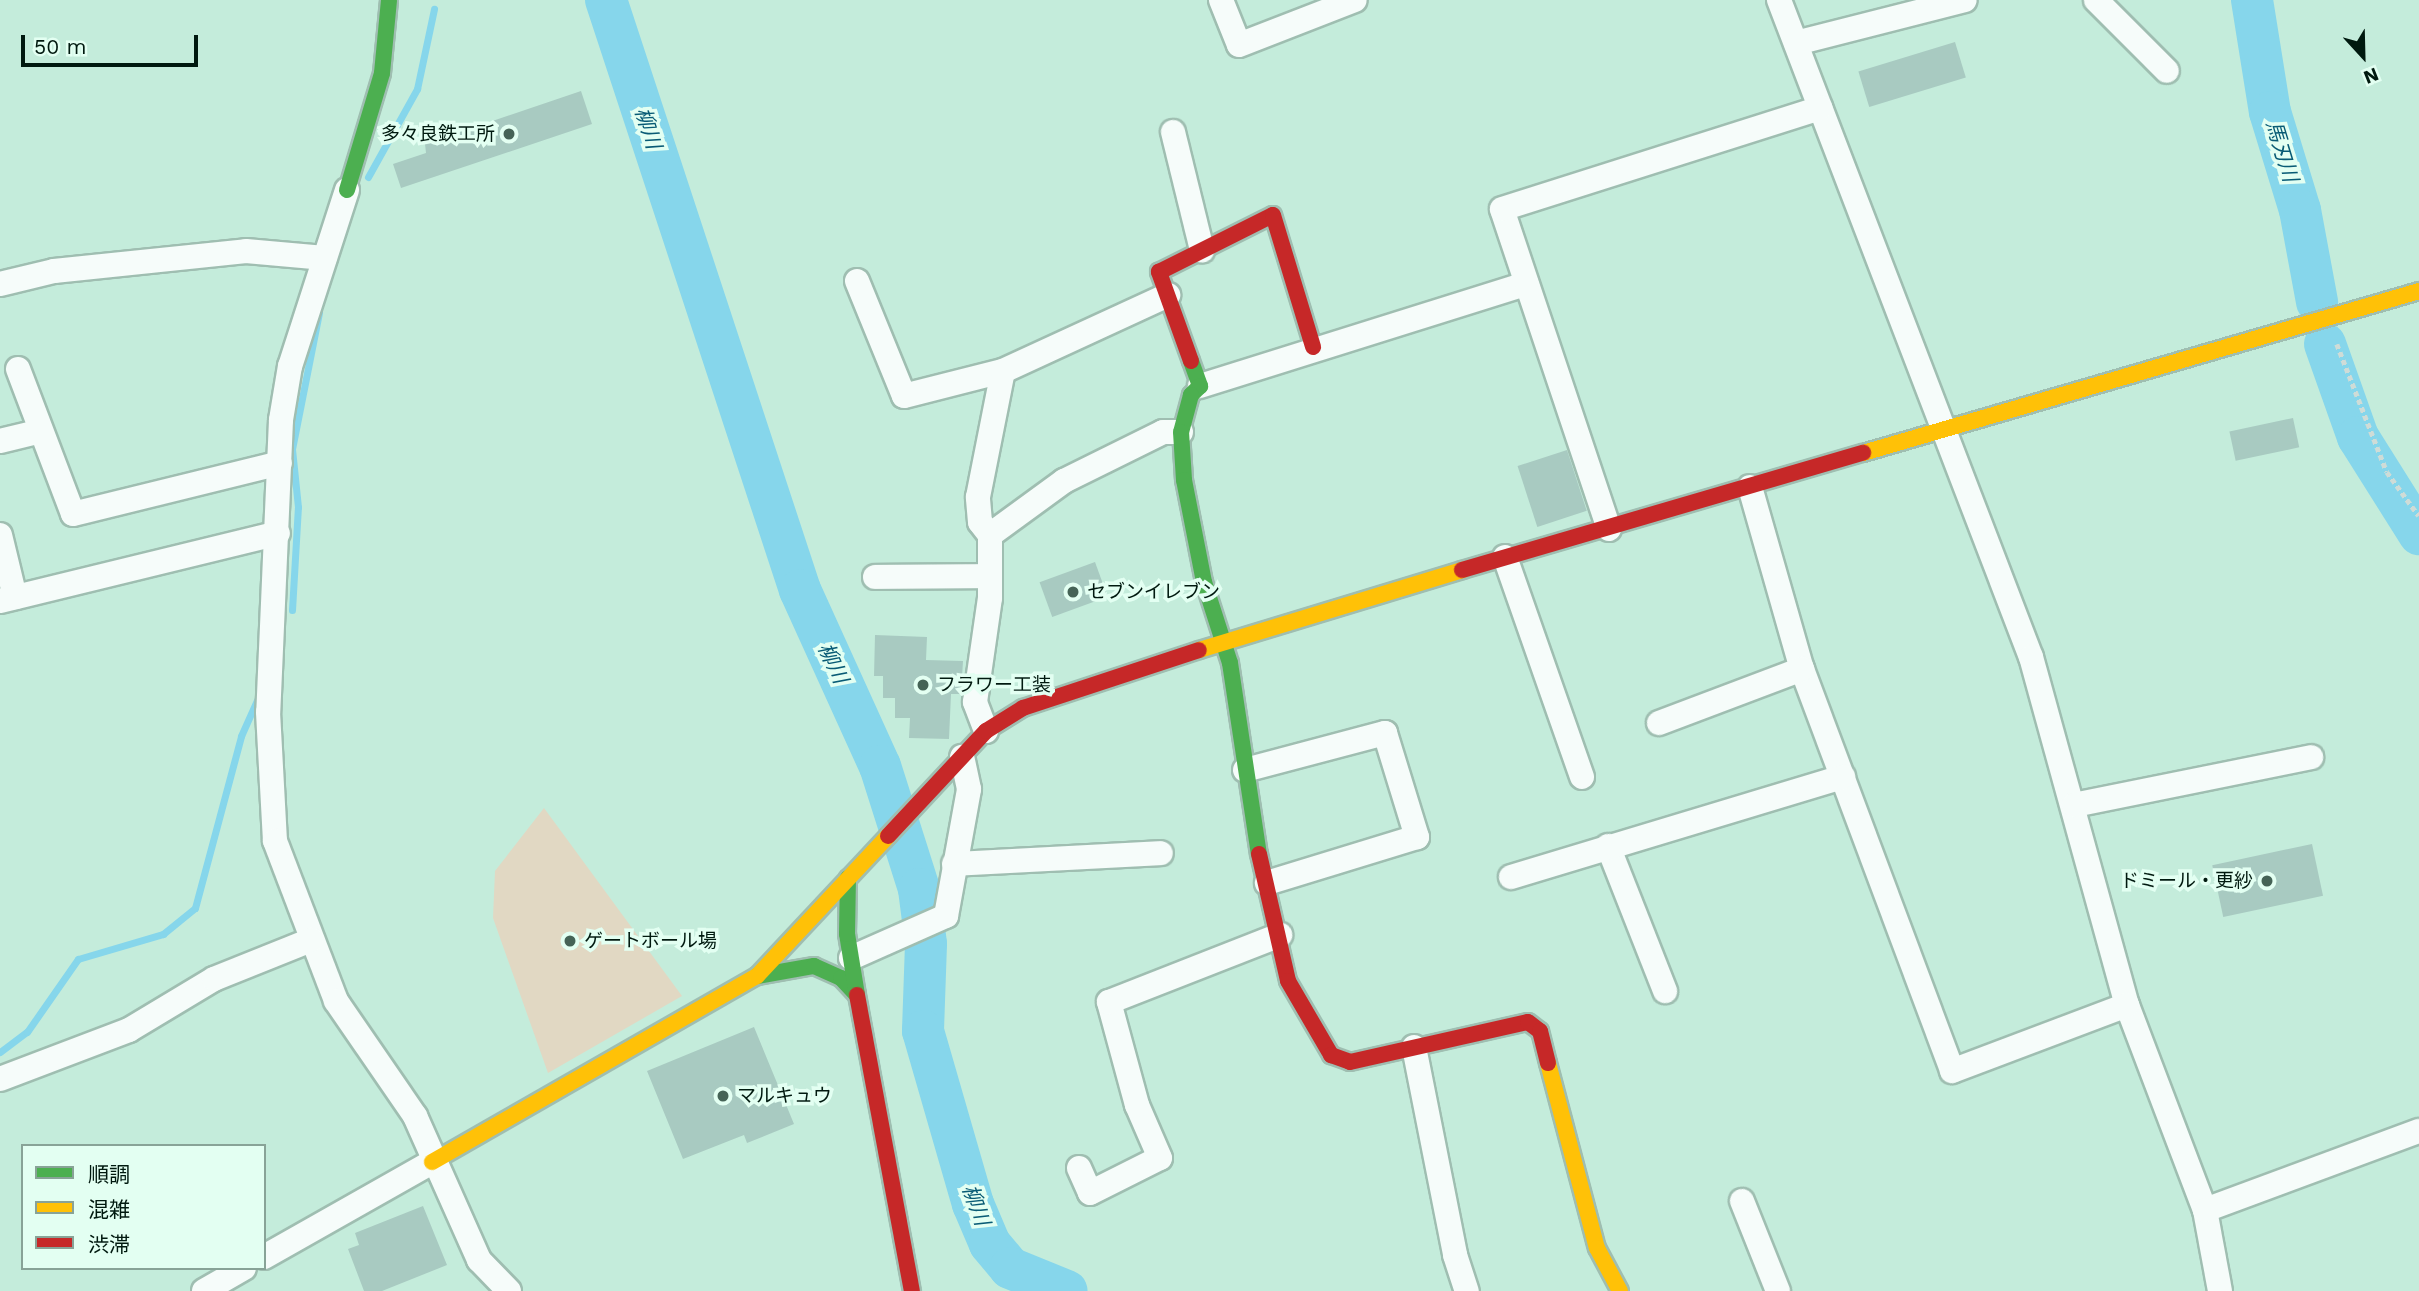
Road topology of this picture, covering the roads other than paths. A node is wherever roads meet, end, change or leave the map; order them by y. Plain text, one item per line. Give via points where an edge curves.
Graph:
1 (389, 0) edge
2 (1221, 0) edge
3 (1355, 0) edge
4 (1779, 0) edge
5 (1965, 0) edge
6 (2096, 0) edge
7 (1796, 43) junction
8 (2167, 71) dead end
9 (1820, 108) junction
10 (1173, 132) dead end
11 (347, 190) joint
12 (1202, 250) junction
13 (325, 258) junction
14 (857, 281) dead end
15 (0, 284) edge
16 (1526, 284) junction
17 (2419, 290) edge
18 (1168, 295) junction
19 (1314, 347) junction
20 (18, 369) dead end
21 (1003, 370) junction
22 (1200, 386) junction
23 (1946, 429) junction
24 (41, 431) junction
25 (1181, 432) junction
26 (0, 441) edge
27 (280, 463) junction
28 (1750, 487) junction
29 (1609, 529) junction
30 (278, 533) junction
31 (0, 535) edge
32 (990, 535) junction
33 (1505, 557) junction
34 (990, 576) junction
35 (875, 577) dead end
36 (8, 599) edge
37 (1224, 642) junction
38 (1802, 669) junction
39 (1659, 723) dead end
40 (986, 731) junction
41 (962, 757) junction
42 (2311, 757) dead end
43 (1245, 769) junction
44 (1582, 777) dead end
45 (1843, 777) junction
46 (2074, 805) junction
47 (1608, 846) junction
48 (1161, 853) dead end
49 (954, 864) junction
50 (1511, 877) dead end
51 (848, 878) junction
52 (1267, 883) junction
53 (1280, 935) junction
54 (311, 940) junction
55 (851, 958) junction
56 (757, 975) junction
57 (1665, 991) dead end
58 (857, 995) junction
59 (2127, 1005) junction
60 (1414, 1047) junction
61 (0, 1079) edge
62 (2419, 1131) edge
63 (432, 1162) junction
64 (1079, 1168) dead end
65 (1742, 1200) dead end
66 (2205, 1210) junction
67 (266, 1256) edge
68 (241, 1270) edge
69 (204, 1291) edge
70 (509, 1291) edge
71 (912, 1291) edge
72 (1467, 1291) edge
73 (1620, 1291) edge
74 (1778, 1291) edge
75 (2220, 1291) edge

1 - 11 street via 382,72
2 - 3 street via 1239,45
4 - 7 street
5 - 7 street
6 - 8 street
7 - 9 street
9 - 16 street via 1502,209
9 - 23 street
10 - 12 street
11 - 13 street
12 - 18 street via 1159,272
12 - 19 street via 1273,215
13 - 15 street via 246,251 54,271
13 - 27 street via 290,366
14 - 21 street via 904,396
16 - 19 street
16 - 29 street
17 - 23 street via 2327,321
18 - 21 street
18 - 22 street
19 - 22 street
20 - 24 street
21 - 32 street via 978,496 980,522
22 - 25 street via 1191,395
23 - 28 street
23 - 46 street via 2031,657
24 - 26 street
24 - 27 street via 73,514
25 - 32 street via 1163,432 1064,481
25 - 37 street via 1184,480 1204,582
27 - 30 street
28 - 29 street
28 - 38 street
29 - 33 street
30 - 36 street
30 - 54 street via 269,793 275,841
31 - 36 street
32 - 34 street
33 - 37 street
33 - 44 street
34 - 35 street
34 - 40 street via 975,702
37 - 40 street via 1065,690
37 - 43 street
38 - 39 street
38 - 45 street
40 - 41 street
41 - 49 street via 969,789
41 - 51 street
42 - 46 street
43 - 52 street
43 - 52 street via 1385,733 1417,836
45 - 47 street
45 - 59 street via 1952,1071
46 - 59 street
47 - 50 street
47 - 57 street
48 - 49 street
49 - 55 street via 946,916
51 - 55 street
51 - 56 street
52 - 53 street
53 - 60 street via 1297,1001 1331,1055 1350,1062
53 - 64 street via 1109,1002 1137,1105 1160,1157 1090,1193
54 - 61 street via 214,979 129,1030
54 - 63 street via 336,1001 415,1116
55 - 58 street
56 - 58 street via 814,966 841,978
56 - 63 street
58 - 71 street
59 - 66 street
60 - 72 street via 1455,1255
60 - 73 street via 1528,1022 1540,1031 1597,1248
62 - 66 street
63 - 67 street
63 - 70 street via 479,1260
65 - 74 street
66 - 75 street
68 - 69 street

